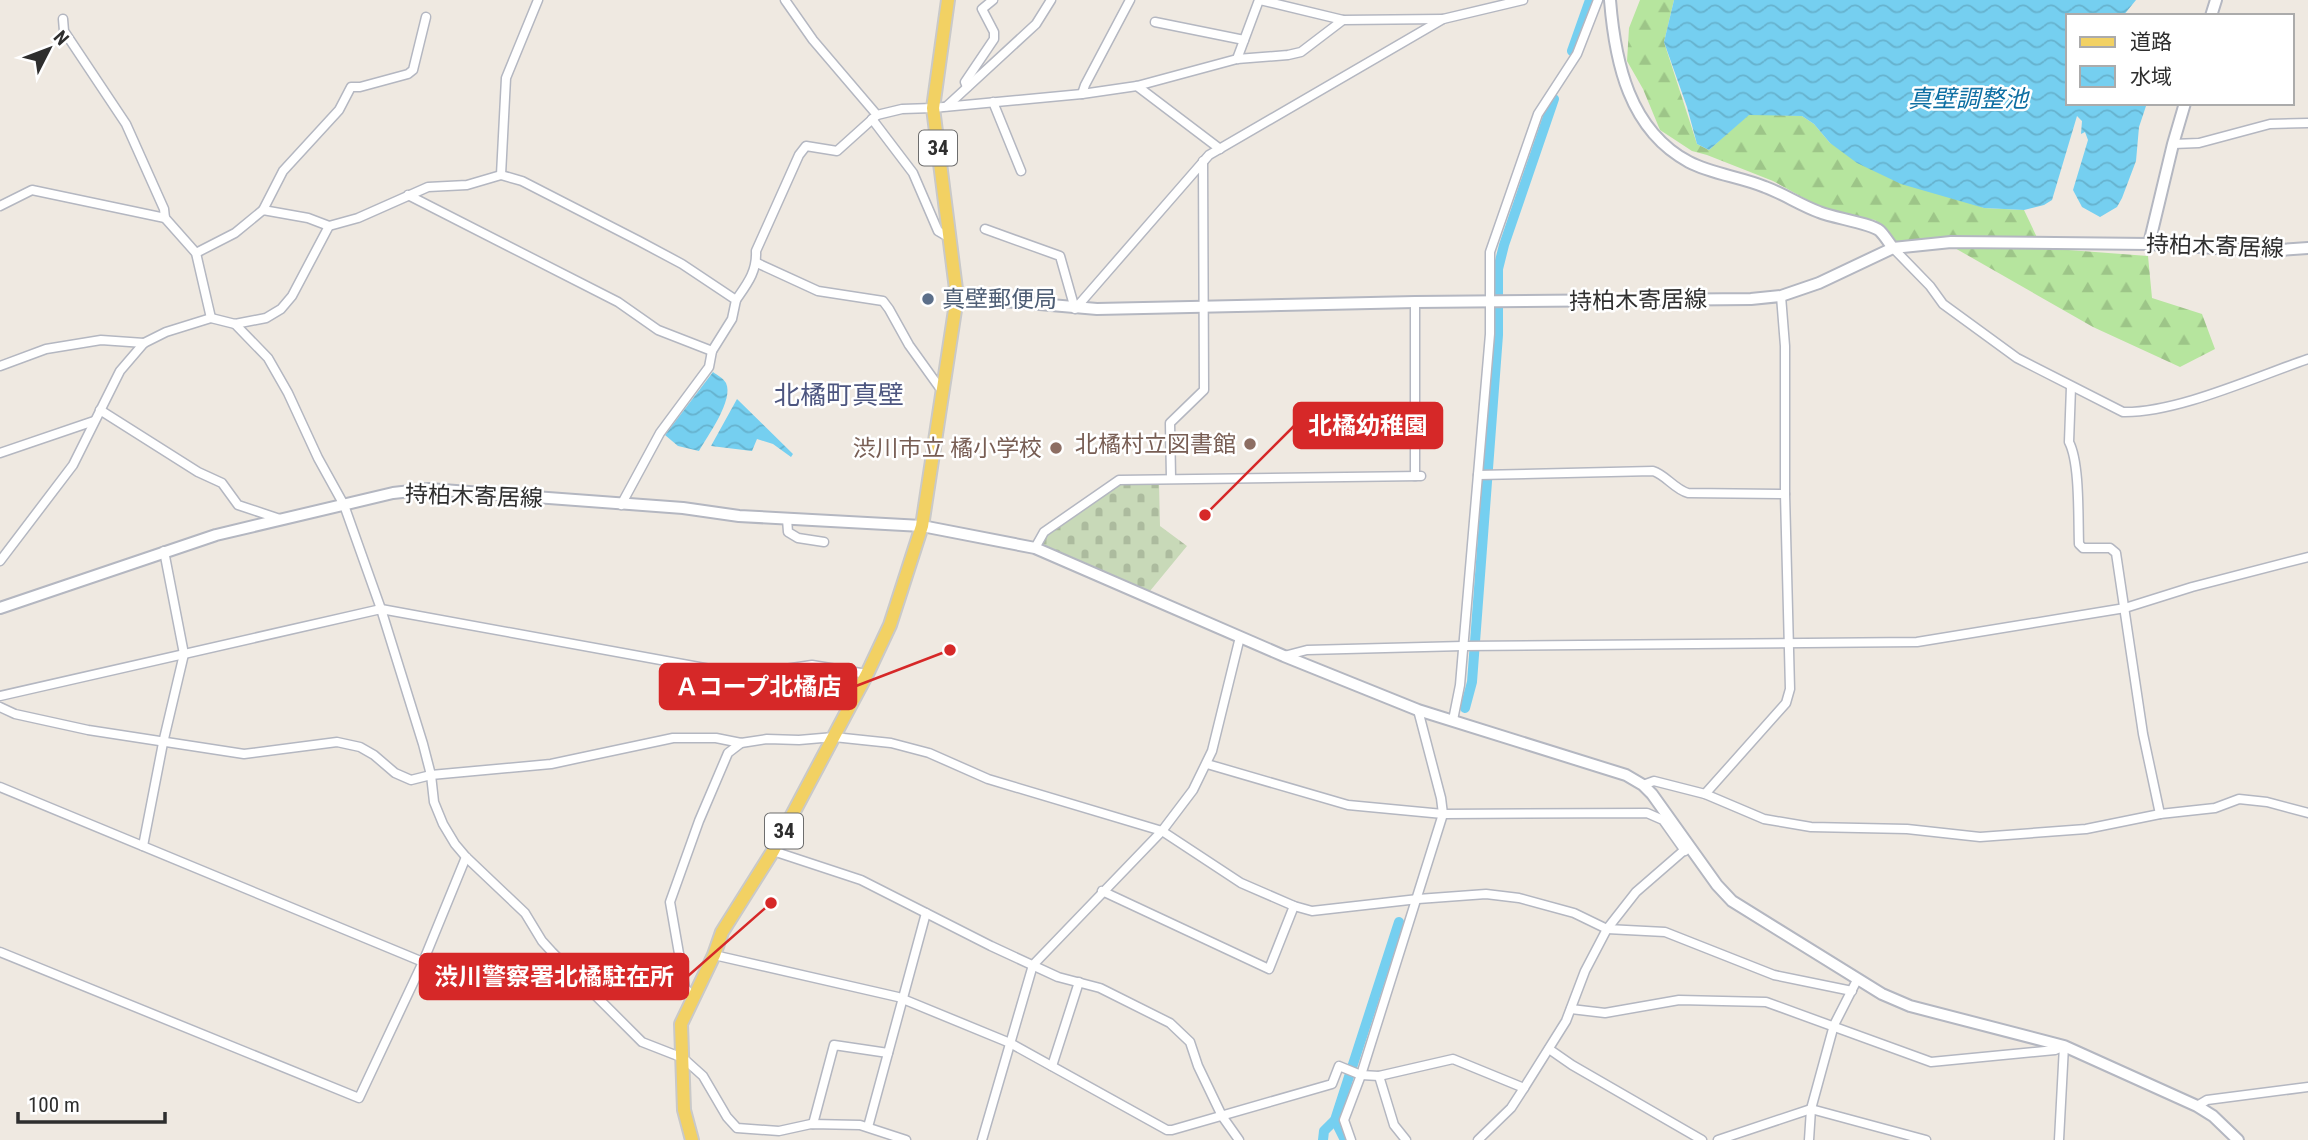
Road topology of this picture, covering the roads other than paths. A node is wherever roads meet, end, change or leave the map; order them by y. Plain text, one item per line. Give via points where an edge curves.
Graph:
1 (538, 0) edge
2 (785, 0) edge
3 (948, 0) edge
4 (993, 0) edge
5 (1051, 0) edge
6 (1130, 0) edge
7 (1260, 0) edge
8 (1523, 0) edge
9 (1598, 0) edge
10 (1610, 0) edge
11 (426, 17) dead end
12 (64, 19) dead end
13 (1443, 19) junction
14 (1343, 20) junction
15 (1154, 22) dead end
16 (1244, 40) junction
17 (1237, 59) junction
18 (1137, 86) junction
19 (967, 87) junction
20 (1082, 94) junction
21 (993, 102) junction
22 (2184, 105) edge
23 (947, 106) junction
24 (933, 108) junction
25 (874, 117) junction
26 (2308, 123) edge
27 (2173, 144) junction
28 (1220, 149) junction
29 (1203, 161) junction
30 (1021, 171) dead end
31 (501, 175) junction
32 (408, 195) junction
33 (0, 206) edge
34 (263, 210) junction
35 (165, 218) junction
36 (328, 226) junction
37 (985, 229) dead end
38 (950, 238) junction
39 (2149, 244) junction
40 (1893, 248) junction
41 (2308, 248) edge
42 (196, 253) junction
43 (757, 262) junction
44 (1781, 296) junction
45 (957, 297) junction
46 (736, 300) junction
47 (1491, 301) junction
48 (1415, 302) junction
49 (1203, 307) junction
50 (1075, 309) junction
51 (211, 318) junction
52 (235, 324) junction
53 (144, 343) junction
54 (712, 351) junction
55 (2308, 359) edge
56 (0, 366) edge
57 (2071, 387) junction
58 (942, 391) junction
59 (100, 410) junction
60 (94, 421) junction
61 (0, 453) edge
62 (1480, 475) junction
63 (1171, 478) junction
64 (1785, 494) junction
65 (344, 505) junction
66 (621, 505) junction
67 (281, 519) junction
68 (788, 519) junction
69 (922, 526) junction
70 (824, 542) dead end
71 (1035, 548) junction
72 (164, 551) junction
73 (2308, 557) edge
74 (0, 561) edge
75 (0, 608) edge
76 (2125, 608) junction
77 (381, 609) junction
78 (1240, 637) junction
79 (1790, 644) junction
80 (1464, 646) junction
81 (184, 653) junction
82 (1284, 656) junction
83 (867, 674) junction
84 (0, 696) edge
85 (0, 707) edge
86 (1418, 710) junction
87 (1453, 720) junction
88 (834, 737) junction
89 (163, 743) junction
90 (741, 743) junction
91 (1207, 764) junction
92 (431, 775) junction
93 (1643, 785) junction
94 (0, 787) edge
95 (1705, 794) junction
96 (2308, 813) edge
97 (1443, 814) junction
98 (2161, 814) junction
99 (1162, 831) junction
100 (143, 846) junction
101 (1687, 849) junction
102 (773, 852) junction
103 (466, 857) junction
104 (1102, 891) junction
105 (1418, 898) junction
106 (1294, 906) junction
107 (926, 913) junction
108 (1606, 929) junction
109 (0, 952) edge
110 (714, 955) junction
111 (423, 962) junction
112 (1033, 965) junction
113 (1079, 982) junction
114 (1854, 986) junction
115 (693, 997) junction
116 (903, 999) junction
117 (1570, 1009) junction
118 (1834, 1025) junction
119 (1010, 1043) junction
120 (2064, 1046) junction
121 (1549, 1049) junction
122 (888, 1052) junction
123 (683, 1058) junction
124 (1052, 1066) junction
125 (1359, 1074) junction
126 (1380, 1076) junction
127 (2308, 1087) edge
128 (1524, 1088) junction
129 (2197, 1106) junction
130 (1811, 1109) junction
131 (1222, 1115) junction
132 (813, 1124) junction
133 (867, 1127) junction
134 (692, 1140) edge
135 (906, 1140) edge
136 (982, 1140) edge
137 (1239, 1140) edge
138 (1351, 1140) edge
139 (1406, 1140) edge
140 (1478, 1140) edge
141 (1702, 1140) edge
142 (1718, 1140) edge
143 (1809, 1140) edge
144 (1926, 1140) edge
145 (2059, 1140) edge
146 (2238, 1140) edge

1 - 31 street via 506,78
2 - 25 street
3 - 24 main road, 34
4 - 19 street via 982,9 994,39 965,82
5 - 19 street via 1035,24
6 - 20 street
7 - 14 street
7 - 16 street
8 - 13 street
9 - 47 street via 1577,54 1538,114 1493,242
10 - 40 main road via 1628,94 1641,118 1666,145 1689,162 1768,188 1818,212 1870,226
11 - 34 street via 413,70 351,87 339,110 283,171
12 - 35 street via 64,31 126,124
13 - 14 street
13 - 28 street
14 - 17 street via 1301,52
15 - 16 street
16 - 17 street
17 - 18 street
18 - 20 street
18 - 28 street
19 - 23 street
20 - 21 street
21 - 23 street
21 - 30 street
22 - 27 main road
23 - 24 street
24 - 25 street via 902,109
24 - 38 main road, 34
25 - 38 street via 914,173 938,231
25 - 43 street via 837,151 806,146 756,251
26 - 27 street via 2270,124 2199,143
27 - 39 main road
28 - 29 street
29 - 49 street
29 - 50 street
31 - 32 street via 467,185 428,187
31 - 46 street via 522,181 682,264
32 - 36 street
32 - 54 street via 618,302 658,330
33 - 35 street via 32,190
34 - 36 street
34 - 42 street via 235,233
35 - 42 street
36 - 52 street via 281,309 266,318
37 - 50 street via 1060,256
38 - 45 main road, 34
39 - 40 main road, 持柏木寄居線 via 1951,242
39 - 41 main road, 持柏木寄居線 via 2265,251
40 - 44 main road, 持柏木寄居線
40 - 57 street via 1943,304 2017,358
42 - 51 street
43 - 46 street
43 - 58 street via 818,291 883,302
44 - 47 main road, 持柏木寄居線
44 - 64 street
45 - 50 main road, 持柏木寄居線
45 - 58 main road, 34
46 - 54 street via 732,319
47 - 48 main road, 持柏木寄居線
47 - 62 street
48 - 49 main road, 持柏木寄居線
48 - 63 street via 1418,476
49 - 50 main road, 持柏木寄居線
49 - 63 street via 1204,390 1170,423
51 - 52 street
51 - 53 street via 166,331
52 - 65 street via 268,358
53 - 56 street via 101,340 46,349
53 - 59 street via 120,371
54 - 66 street via 709,367 660,433
55 - 57 street via 2143,413 2123,412
57 - 76 street via 2069,442 2079,544 2116,553
58 - 69 main road, 34
59 - 60 street
59 - 67 street via 222,483 238,505
60 - 61 street
60 - 74 street via 73,465
62 - 64 street via 1653,471 1688,493
62 - 80 street
63 - 71 street via 1119,480 1044,532
64 - 79 street
65 - 66 main road, 持柏木寄居線 via 429,489
65 - 67 main road, 持柏木寄居線
65 - 77 street
66 - 68 main road, 持柏木寄居線
67 - 72 main road, 持柏木寄居線
68 - 69 main road, 持柏木寄居線
68 - 70 street via 788,532
69 - 71 main road, 持柏木寄居線
69 - 83 main road, 34 via 890,625
71 - 78 main road, 持柏木寄居線
72 - 75 main road, 持柏木寄居線
72 - 81 street
73 - 76 street
76 - 79 street via 1917,642
76 - 98 street via 2143,734
77 - 81 street
77 - 83 street via 743,675 812,665
77 - 92 street
78 - 82 main road, 持柏木寄居線
78 - 91 street
79 - 80 street
79 - 95 street via 1786,703
80 - 82 street via 1307,650
80 - 87 street
81 - 84 street
81 - 89 street
82 - 86 main road, 持柏木寄居線
83 - 88 main road, 34
85 - 89 street via 15,714
86 - 87 main road, 持柏木寄居線
86 - 97 street
87 - 93 main road, 持柏木寄居線 via 1616,771
88 - 90 street
88 - 99 street via 891,743 929,753 988,779
88 - 102 main road, 34
89 - 92 street via 244,754 337,742 360,747 411,780
89 - 100 street
90 - 92 street via 673,738 551,764
90 - 115 street via 728,753 670,902 685,988
91 - 97 street via 1348,805
91 - 99 street
92 - 103 street via 434,802 443,824
93 - 95 street via 1654,780
93 - 101 main road
94 - 100 street
95 - 98 street via 1764,819 1811,827 1907,829 1980,837 2086,829
96 - 98 street via 2239,799 2216,808
97 - 101 street via 1647,813 1663,820
97 - 105 street
99 - 104 street
99 - 106 street via 1241,883
100 - 111 street
101 - 108 street via 1636,892
101 - 114 main road via 1732,901
102 - 107 street via 861,880
102 - 110 main road, 34 via 722,932
103 - 111 street
103 - 123 street via 511,898 541,941 642,1042
104 - 106 street via 1269,969
104 - 112 street
105 - 106 street via 1324,911
105 - 108 street via 1486,894 1519,898 1574,913
105 - 125 street
107 - 112 street
107 - 116 street
108 - 114 street via 1665,932 1774,975
108 - 117 street
109 - 111 street via 359,1098
110 - 115 main road, 34
110 - 116 street
112 - 113 street
112 - 119 street
113 - 124 street
113 - 131 street via 1170,1023 1190,1042
114 - 118 street
114 - 120 main road via 1910,1006
115 - 123 main road, 34 via 681,1024
116 - 119 street
116 - 122 street
117 - 118 street via 1605,1013 1679,1000 1766,1002
117 - 121 street
118 - 120 street via 1931,1062
118 - 130 street
119 - 124 street
119 - 136 street
120 - 129 main road
120 - 145 street
121 - 128 street
121 - 141 street
122 - 132 street via 834,1045
122 - 133 street
123 - 132 street via 703,1076 737,1128 779,1131
123 - 134 main road, 34 via 684,1110
124 - 131 street via 1167,1130
125 - 126 street
125 - 131 street via 1339,1066 1332,1084
125 - 138 street via 1343,1120
126 - 128 street via 1453,1059
126 - 139 street via 1395,1125
127 - 129 street via 2207,1100
128 - 140 street via 1511,1108
129 - 146 main road
130 - 142 street
130 - 143 street
130 - 144 street
131 - 137 street
132 - 133 street
133 - 135 street

